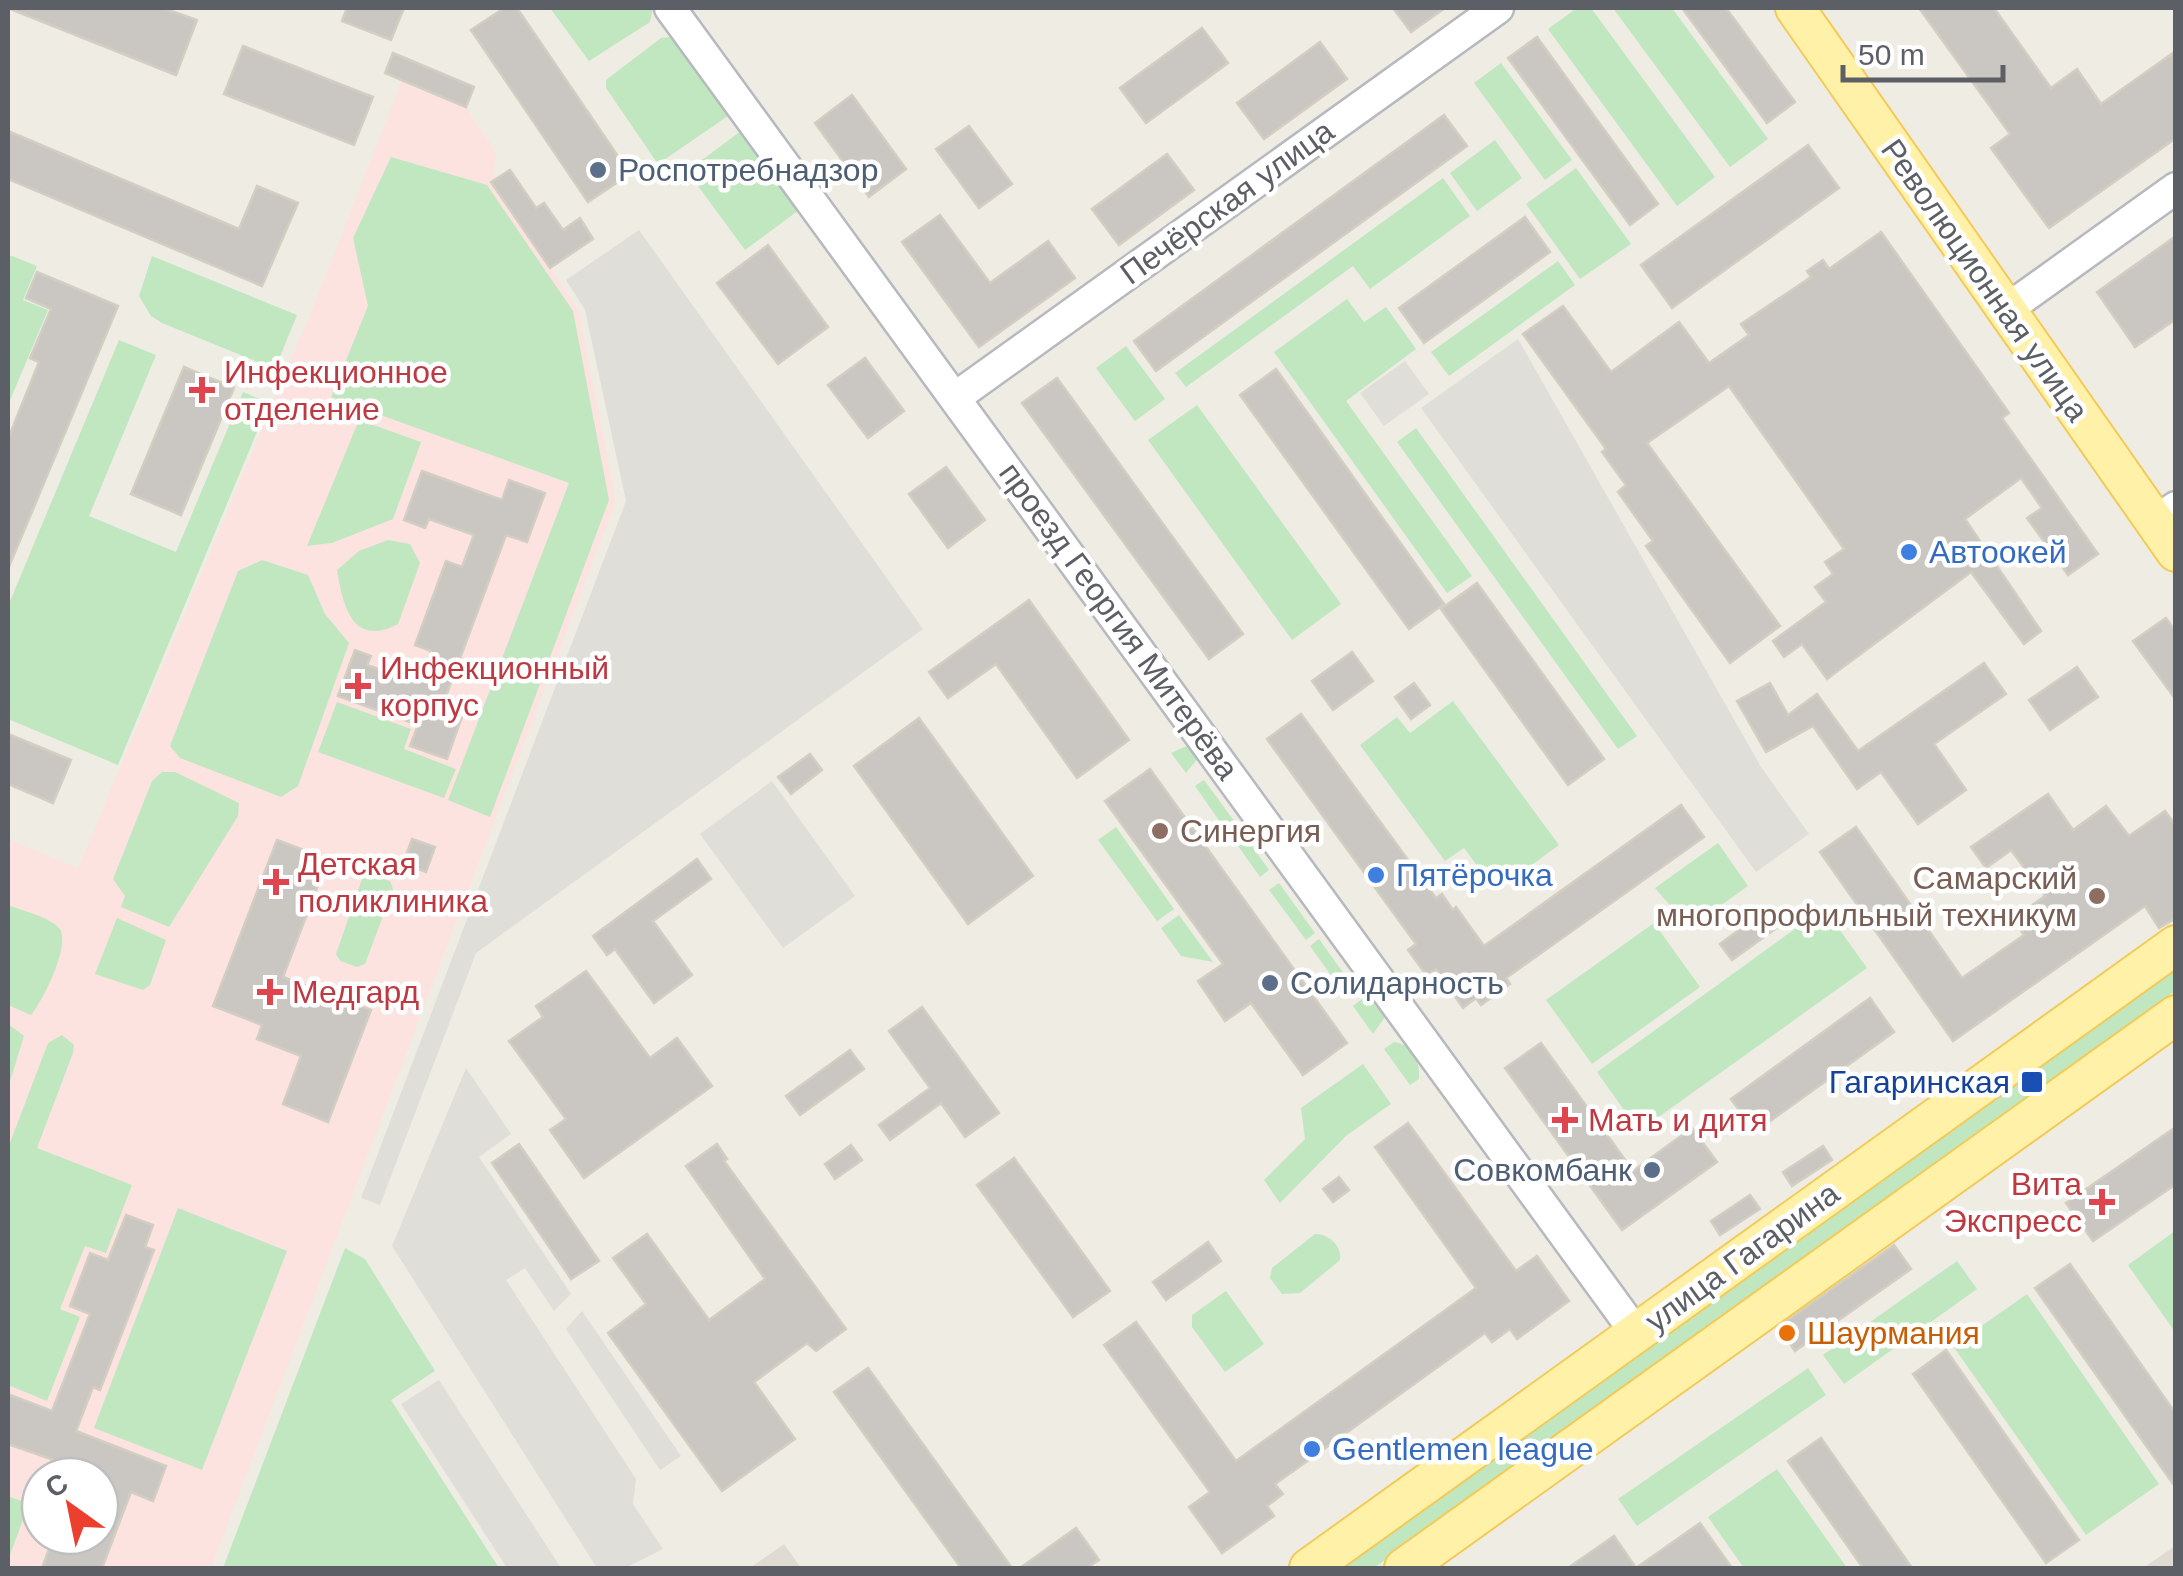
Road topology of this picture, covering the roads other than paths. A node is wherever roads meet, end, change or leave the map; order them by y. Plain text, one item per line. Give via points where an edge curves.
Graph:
1 (670, 8) edge
2 (1498, 8) edge
3 (1795, 8) edge
4 (2176, 188) edge
5 (2006, 310) junction
6 (956, 397) junction
7 (2169, 527) edge
8 (2176, 945) edge
9 (2176, 1015) edge
10 (1636, 1334) junction
11 (1309, 1568) edge
12 (1404, 1568) edge

1 - 6 street, проезд Георгия Митерёва
2 - 6 street, Печёрская улица
3 - 5 main road, Революционная улица
4 - 5 street
5 - 7 main road, Революционная улица
6 - 10 street, проезд Георгия Митерёва
8 - 10 main road, улица Гагарина
9 - 12 main road, улица Гагарина
10 - 11 main road, улица Гагарина

